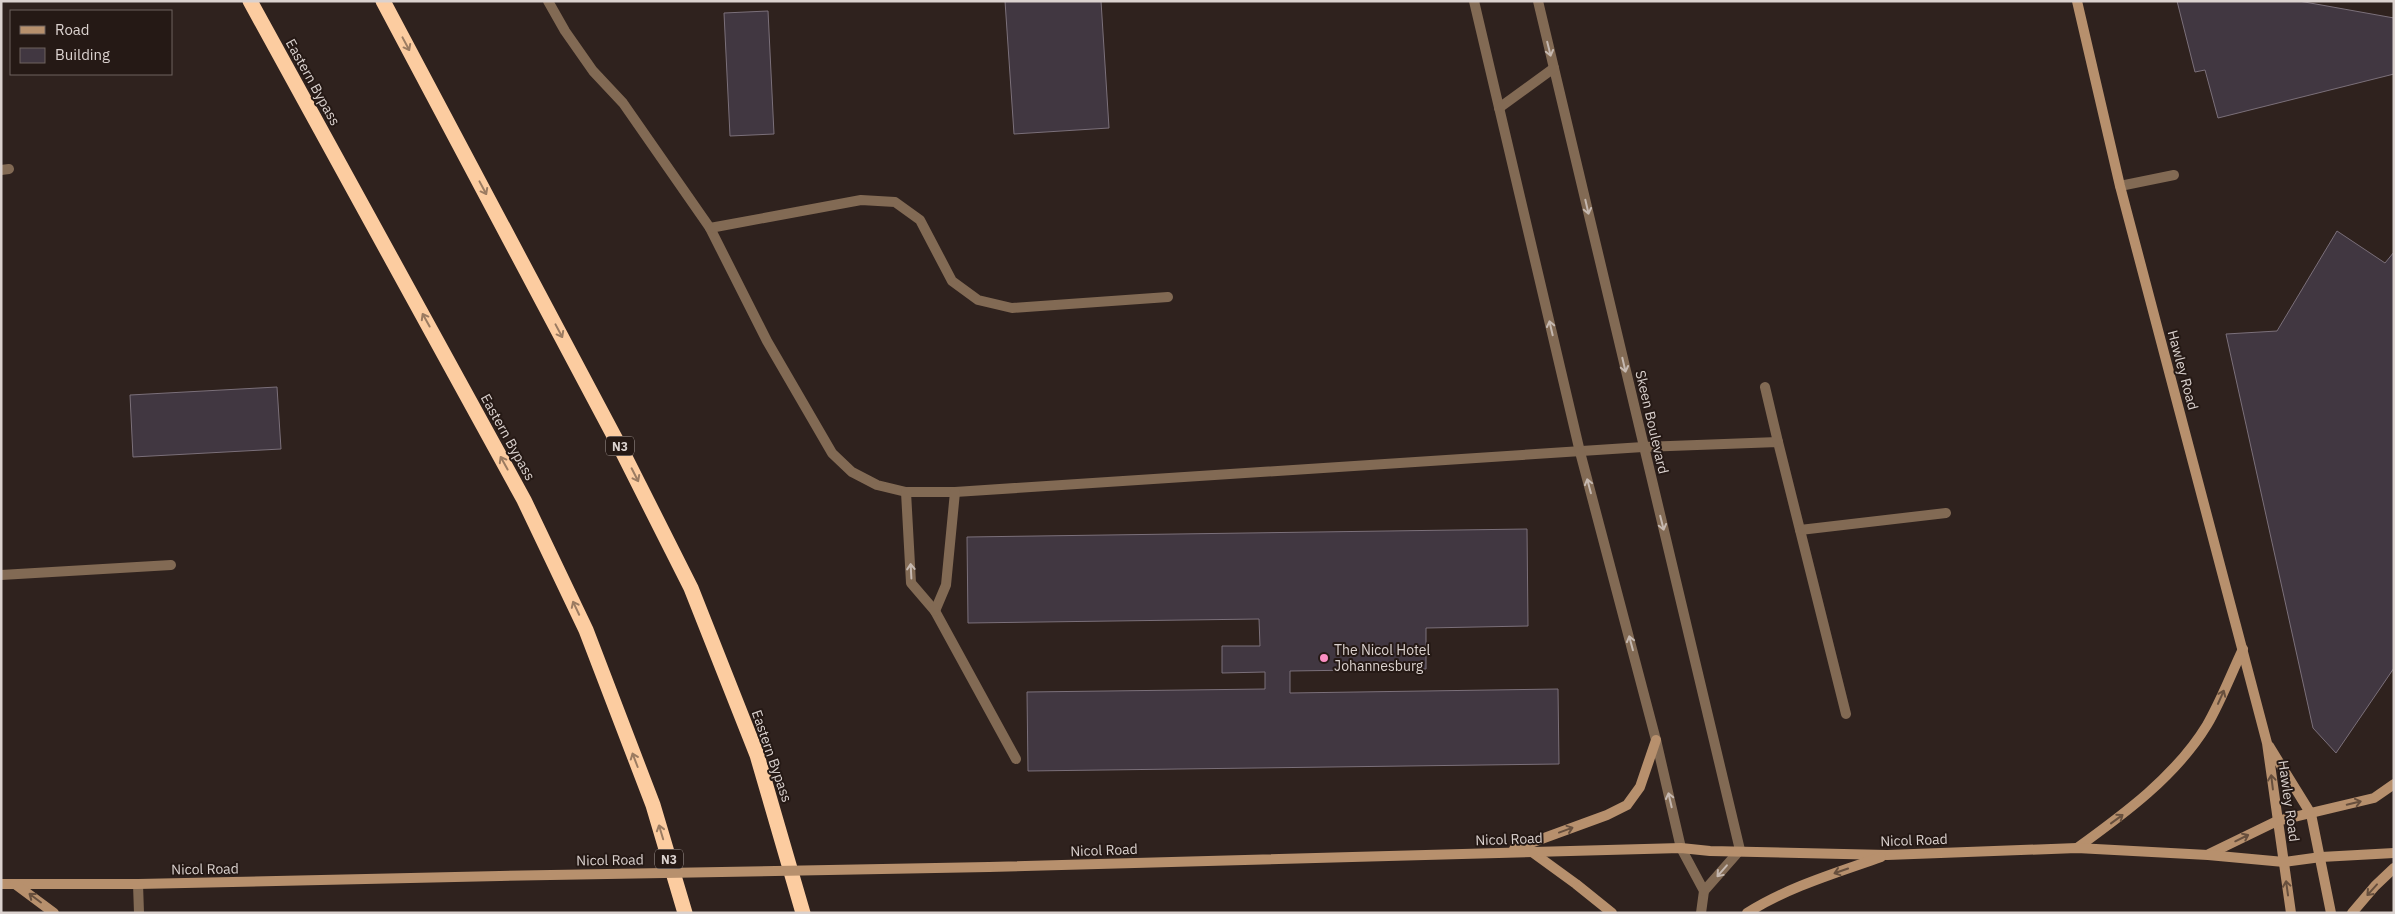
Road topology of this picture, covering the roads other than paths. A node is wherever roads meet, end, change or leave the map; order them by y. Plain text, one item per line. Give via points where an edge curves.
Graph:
1 (250, 1) edge
2 (383, 1) edge
3 (548, 1) edge
4 (1474, 1) edge
5 (1538, 1) edge
6 (2077, 1) edge
7 (1554, 68) junction
8 (1499, 108) junction
9 (2174, 174) dead end
10 (2120, 186) junction
11 (710, 228) junction
12 (1168, 297) dead end
13 (1765, 387) dead end
14 (1778, 442) junction
15 (1644, 447) junction
16 (1580, 452) junction
17 (906, 492) junction
18 (955, 492) junction
19 (1946, 513) dead end
20 (1800, 530) junction
21 (171, 564) dead end
22 (1, 575) edge
23 (935, 611) junction
24 (2242, 649) junction
25 (1846, 714) dead end
26 (1656, 740) junction
27 (2267, 743) junction
28 (1016, 759) dead end
29 (2394, 784) edge
30 (2311, 814) junction
31 (2277, 821) junction
32 (1681, 848) junction
33 (2077, 848) junction
34 (1740, 850) junction
35 (1532, 852) junction
36 (1504, 853) junction
37 (2394, 853) edge
38 (1887, 855) junction
39 (2208, 855) junction
40 (2321, 857) junction
41 (2284, 862) junction
42 (2394, 868) edge
43 (1, 884) edge
44 (15, 884) junction
45 (138, 884) junction
46 (1704, 891) junction
47 (54, 913) edge
48 (138, 913) edge
49 (685, 913) edge
50 (803, 913) edge
51 (1612, 913) edge
52 (1701, 913) edge
53 (1747, 913) edge
54 (2291, 913) edge
55 (2331, 913) edge
56 (2352, 913) edge

49 -> 1 highway, Eastern Bypass / N3 via 653,805 586,630 524,500
2 -> 50 highway, Eastern Bypass / N3 via 622,451 691,588 757,755
3 - 11 street via 593,71 623,103
4 - 8 street
5 -> 7 street, Skeen Boulevard
6 - 10 main road, Hawley Road
7 - 8 street
7 -> 15 street, Skeen Boulevard
16 -> 8 street
9 - 10 street
10 - 24 main road, Hawley Road
11 - 12 street via 861,200 895,202 920,220 952,281 978,300 1012,308
11 - 17 street via 767,341 832,453 852,472 877,485
13 - 14 street
14 - 15 street
14 - 20 street
15 - 16 street
15 -> 34 street, Skeen Boulevard
16 - 18 street
26 -> 16 street
17 - 18 street
23 -> 17 street via 911,583
18 - 23 street via 946,584
19 - 20 street
20 - 25 street
21 - 22 street
23 - 28 street
24 - 27 main road, Hawley Road
33 -> 24 main road via 2126,812 2178,762 2207,725
32 -> 26 street
36 -> 26 main road via 1607,815 1627,804 1640,787
27 - 30 main road, Hawley Road
31 -> 27 main road, Hawley Road
30 -> 29 main road, Nicol Road via 2374,798
30 - 31 main road, Nicol Road
30 - 40 main road, Hawley Road
39 -> 31 main road, Nicol Road
31 - 41 main road, Hawley Road
32 - 34 main road, Nicol Road
32 - 35 main road, Nicol Road
32 - 46 street
33 - 38 main road, Nicol Road
33 - 39 main road, Nicol Road
34 - 38 main road, Nicol Road
34 -> 46 street
35 - 36 main road, Nicol Road
35 - 51 main road
36 - 45 main road, Nicol Road, bridge
37 - 40 main road, Nicol Road
38 -> 53 main road via 1802,886
39 - 41 main road, Nicol Road
40 - 41 main road, Nicol Road
40 - 55 main road, Hawley Road
54 -> 41 main road, Hawley Road
42 -> 56 main road
43 - 44 main road, Nicol Road
44 - 45 main road, Nicol Road
47 -> 44 main road
45 - 48 street
46 - 52 street

